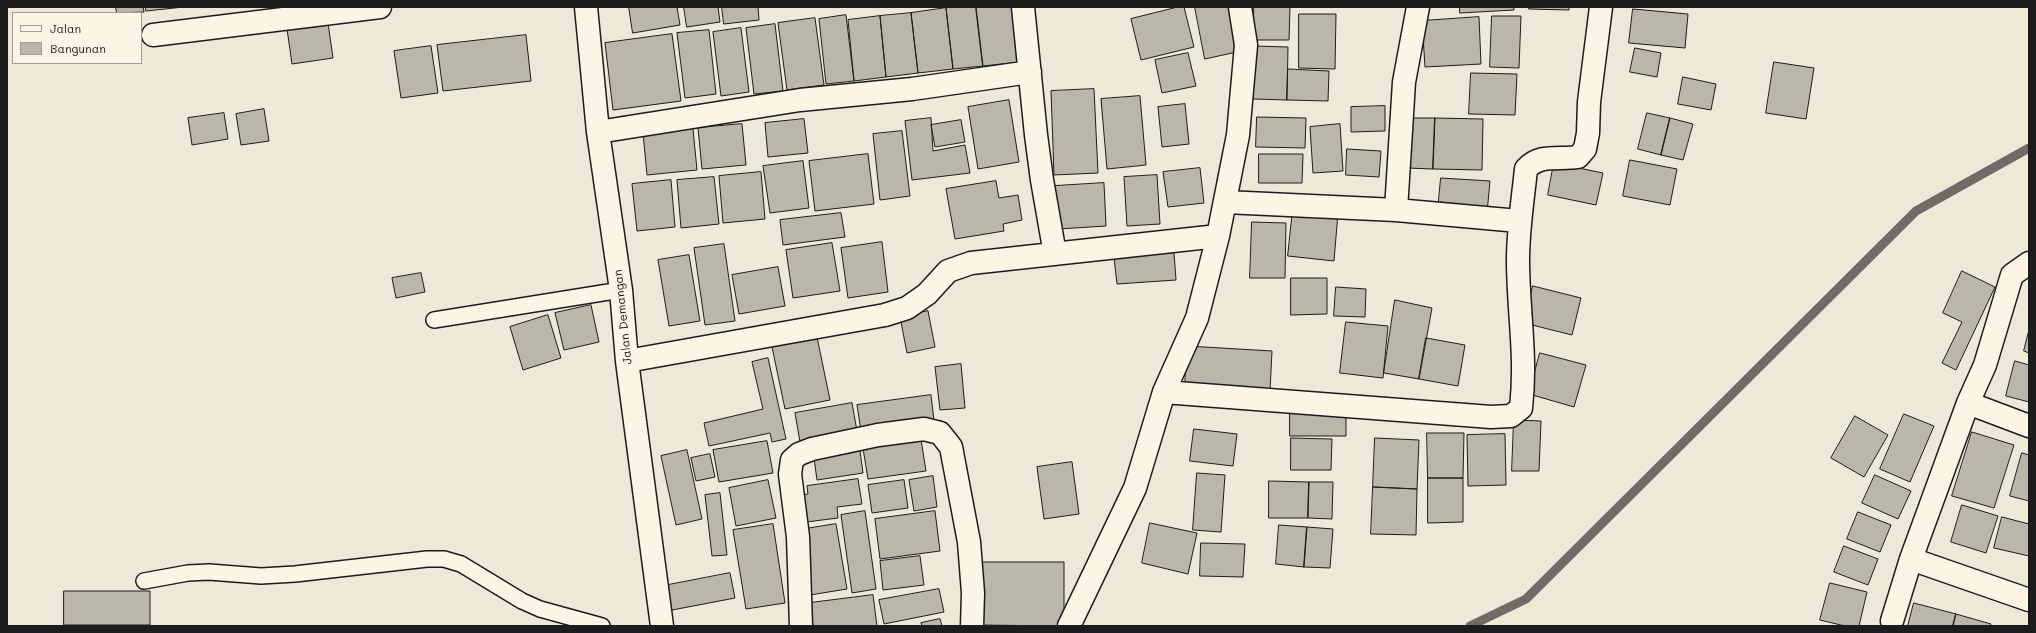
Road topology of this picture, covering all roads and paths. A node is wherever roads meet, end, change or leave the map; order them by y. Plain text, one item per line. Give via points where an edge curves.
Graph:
1 (586, 7) edge
2 (1023, 7) edge
3 (1240, 7) edge
4 (1418, 7) edge
5 (1600, 7) edge
6 (366, 8) edge
7 (153, 35) dead end
8 (1030, 72) junction
9 (598, 132) junction
10 (1225, 202) junction
11 (1396, 210) junction
12 (1519, 221) junction
13 (1218, 236) junction
14 (1056, 254) junction
15 (2029, 263) edge
16 (621, 290) junction
17 (434, 320) dead end
18 (627, 361) junction
19 (1164, 392) junction
20 (1968, 403) junction
21 (2029, 426) edge
22 (1911, 559) junction
23 (144, 581) dead end
24 (2029, 600) edge
25 (1892, 621) dead end
26 (602, 626) edge
27 (662, 626) edge
28 (801, 626) edge
29 (972, 626) edge
30 (1069, 626) edge

1 - 9 street, Jalan Demangan
2 - 8 street
3 - 10 street via 1246,45 1238,136
4 - 11 street via 1404,82
5 - 12 street via 1585,149 1578,157 1543,158 1531,163 1526,169
6 - 7 street
8 - 9 street via 912,89 800,100
8 - 14 street via 1042,180
9 - 16 street, Jalan Demangan
10 - 11 street
10 - 13 street
11 - 12 street
12 - 19 street via 1518,260 1523,334 1522,394 1521,408 1511,416 1455,416
13 - 14 street
13 - 19 street via 1197,318
14 - 18 street via 958,266 948,271 927,294 907,308 885,315
15 - 20 street via 2012,275 1985,366
16 - 17 lane
16 - 18 street, Jalan Demangan
18 - 27 street, Jalan Demangan
19 - 30 street via 1136,488
20 - 21 street
20 - 22 street
22 - 24 street
22 - 25 street
23 - 26 lane via 188,573 261,576 444,559 461,564 534,606
28 - 29 street via 798,537 790,474 792,460 799,454 818,448 924,428 940,433 951,447 969,542 973,593

